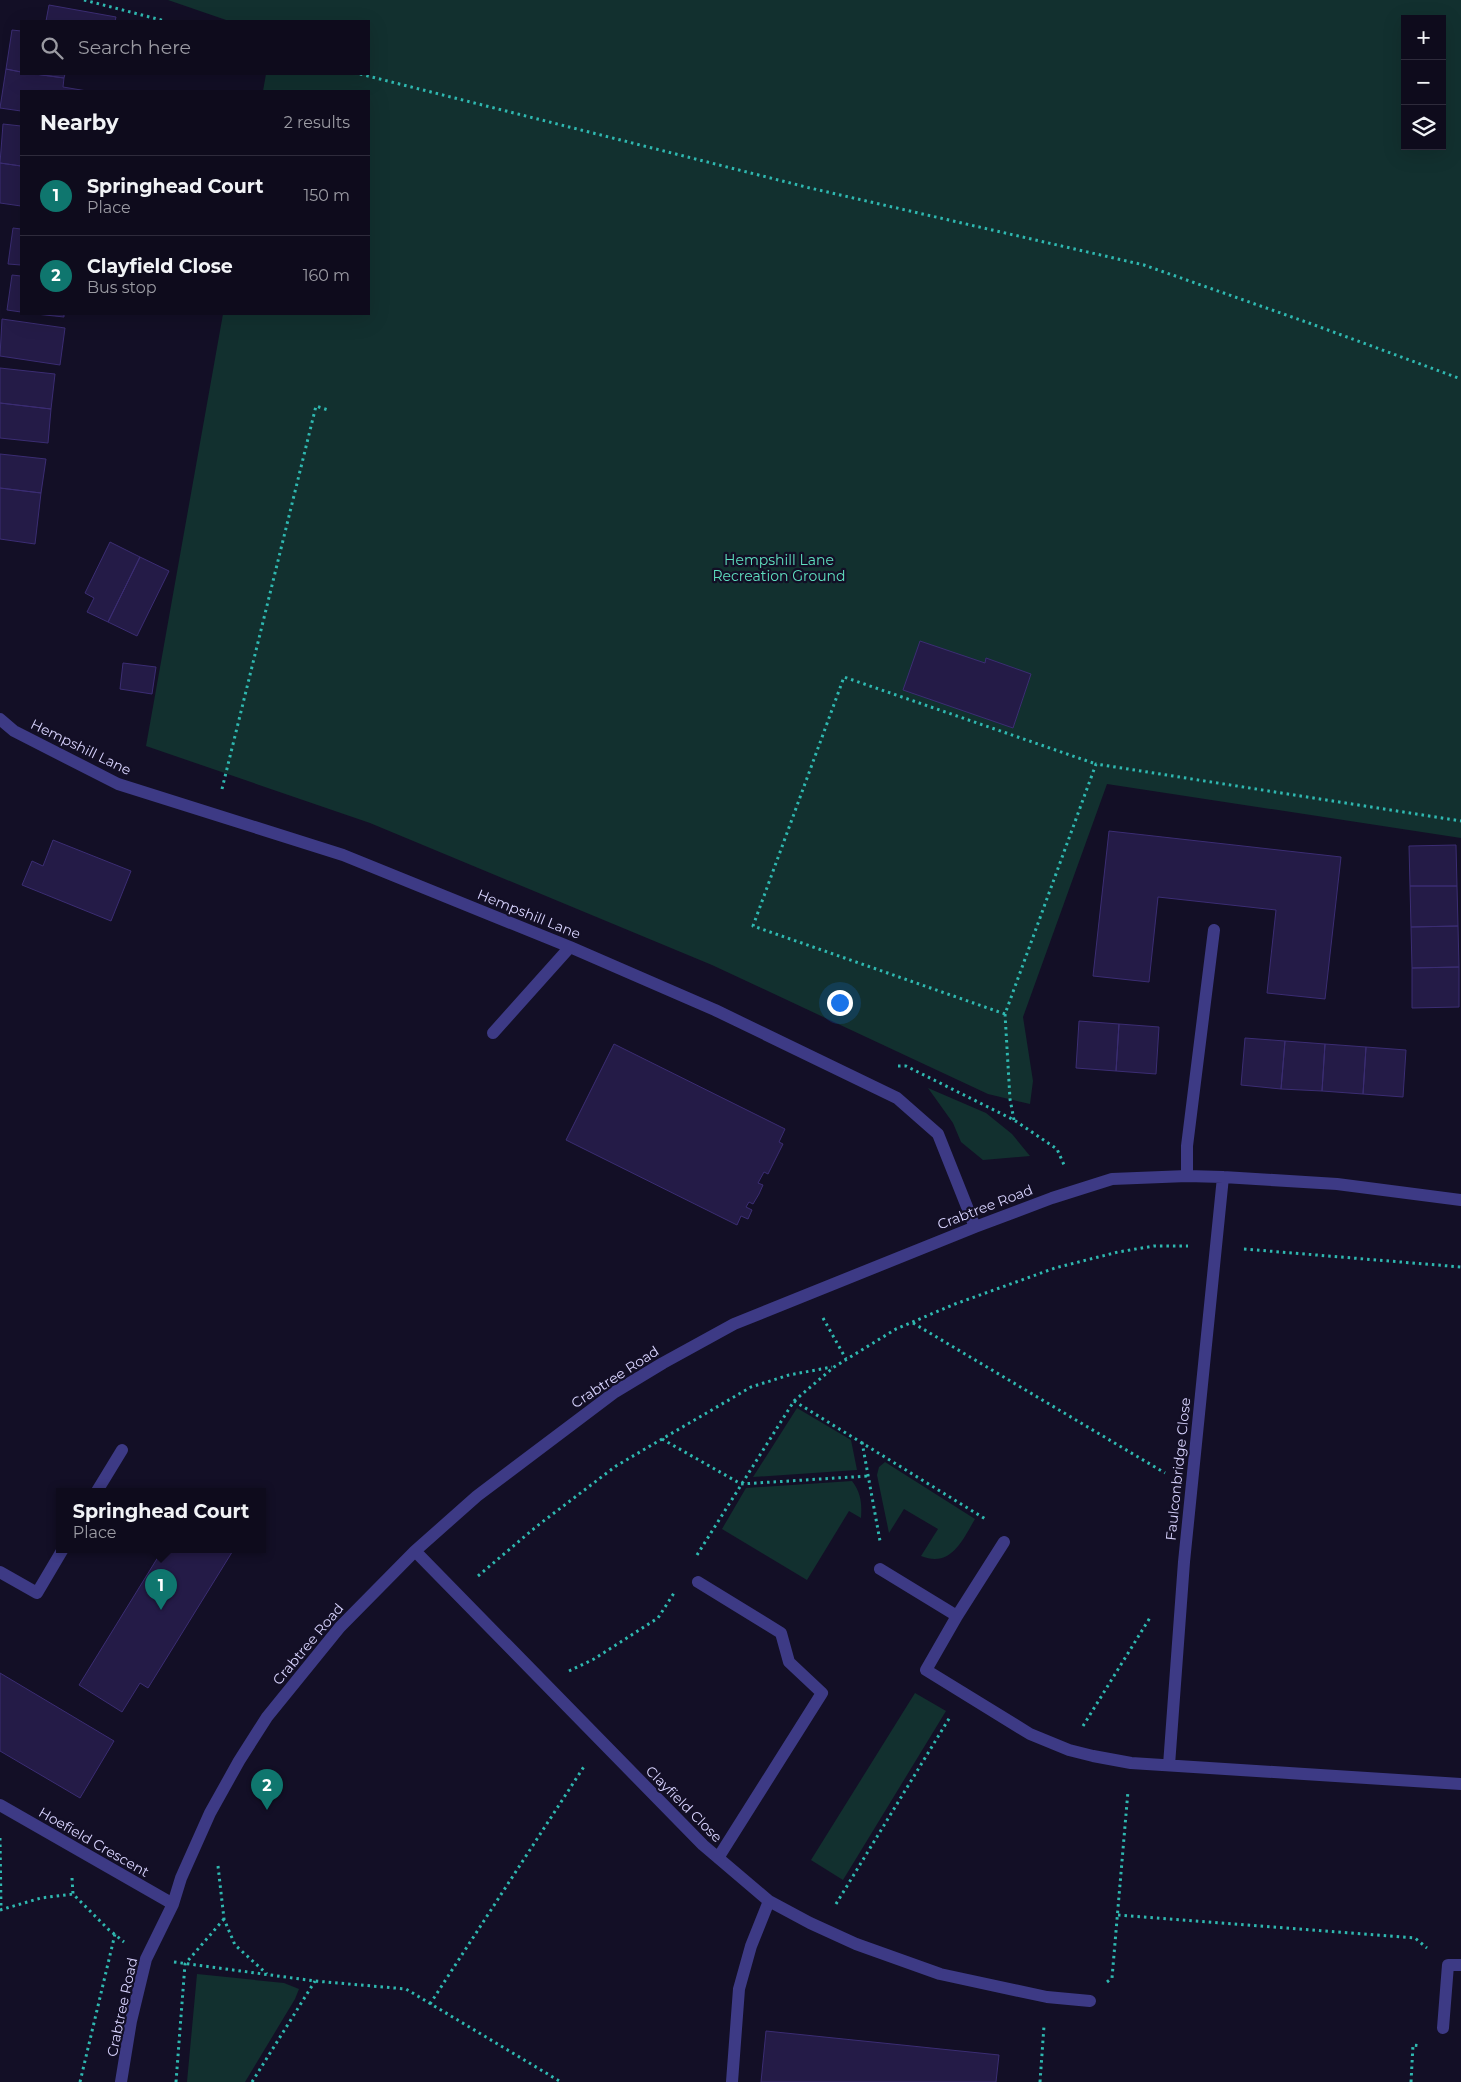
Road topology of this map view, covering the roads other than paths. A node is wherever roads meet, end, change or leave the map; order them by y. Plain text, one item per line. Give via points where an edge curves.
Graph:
1 (0, 719) edge
2 (1214, 930) dead end
3 (570, 947) junction
4 (493, 1033) dead end
5 (1187, 1176) junction
6 (1222, 1177) junction
7 (1461, 1200) edge
8 (974, 1227) junction
9 (122, 1450) dead end
10 (99, 1488) edge
11 (1004, 1542) road end
12 (415, 1551) junction
13 (61, 1553) edge
14 (880, 1569) road end
15 (0, 1572) edge
16 (698, 1582) dead end
17 (958, 1616) junction
18 (1169, 1765) junction
19 (1461, 1784) edge
20 (0, 1805) edge
21 (718, 1858) junction
22 (769, 1901) junction
23 (172, 1904) junction
24 (1454, 1965) edge
25 (1090, 2000) road end
26 (1443, 2028) dead end
27 (121, 2082) edge
28 (732, 2082) edge

1 - 3 street, Hempshill Lane via 14,731 118,784 343,854
2 - 5 street via 1187,1146
3 - 4 street
3 - 8 street, Hempshill Lane via 715,1010 897,1098 938,1134
5 - 6 street, Crabtree Road
5 - 8 street, Crabtree Road via 1112,1179
6 - 7 street, Crabtree Road via 1337,1184
6 - 18 street, Faulconbridge Close via 1184,1562
8 - 12 street, Crabtree Road via 734,1324 663,1362 615,1392 477,1496
9 - 10 street
11 - 17 street
12 - 21 street, Clayfield Close
12 - 23 street, Crabtree Road via 340,1627 267,1717 210,1813
13 - 15 street via 37,1593
14 - 17 street
16 - 21 street via 781,1633 790,1662 822,1693
17 - 18 street via 926,1670 1030,1734 1069,1750 1131,1763
18 - 19 street
20 - 23 street, Hoefield Crescent
21 - 22 street, Clayfield Close
22 - 25 street, Clayfield Close via 856,1944 940,1974 1047,1998
22 - 28 street via 751,1946 739,1989
23 - 27 street, Crabtree Road via 146,1959
24 - 26 street

